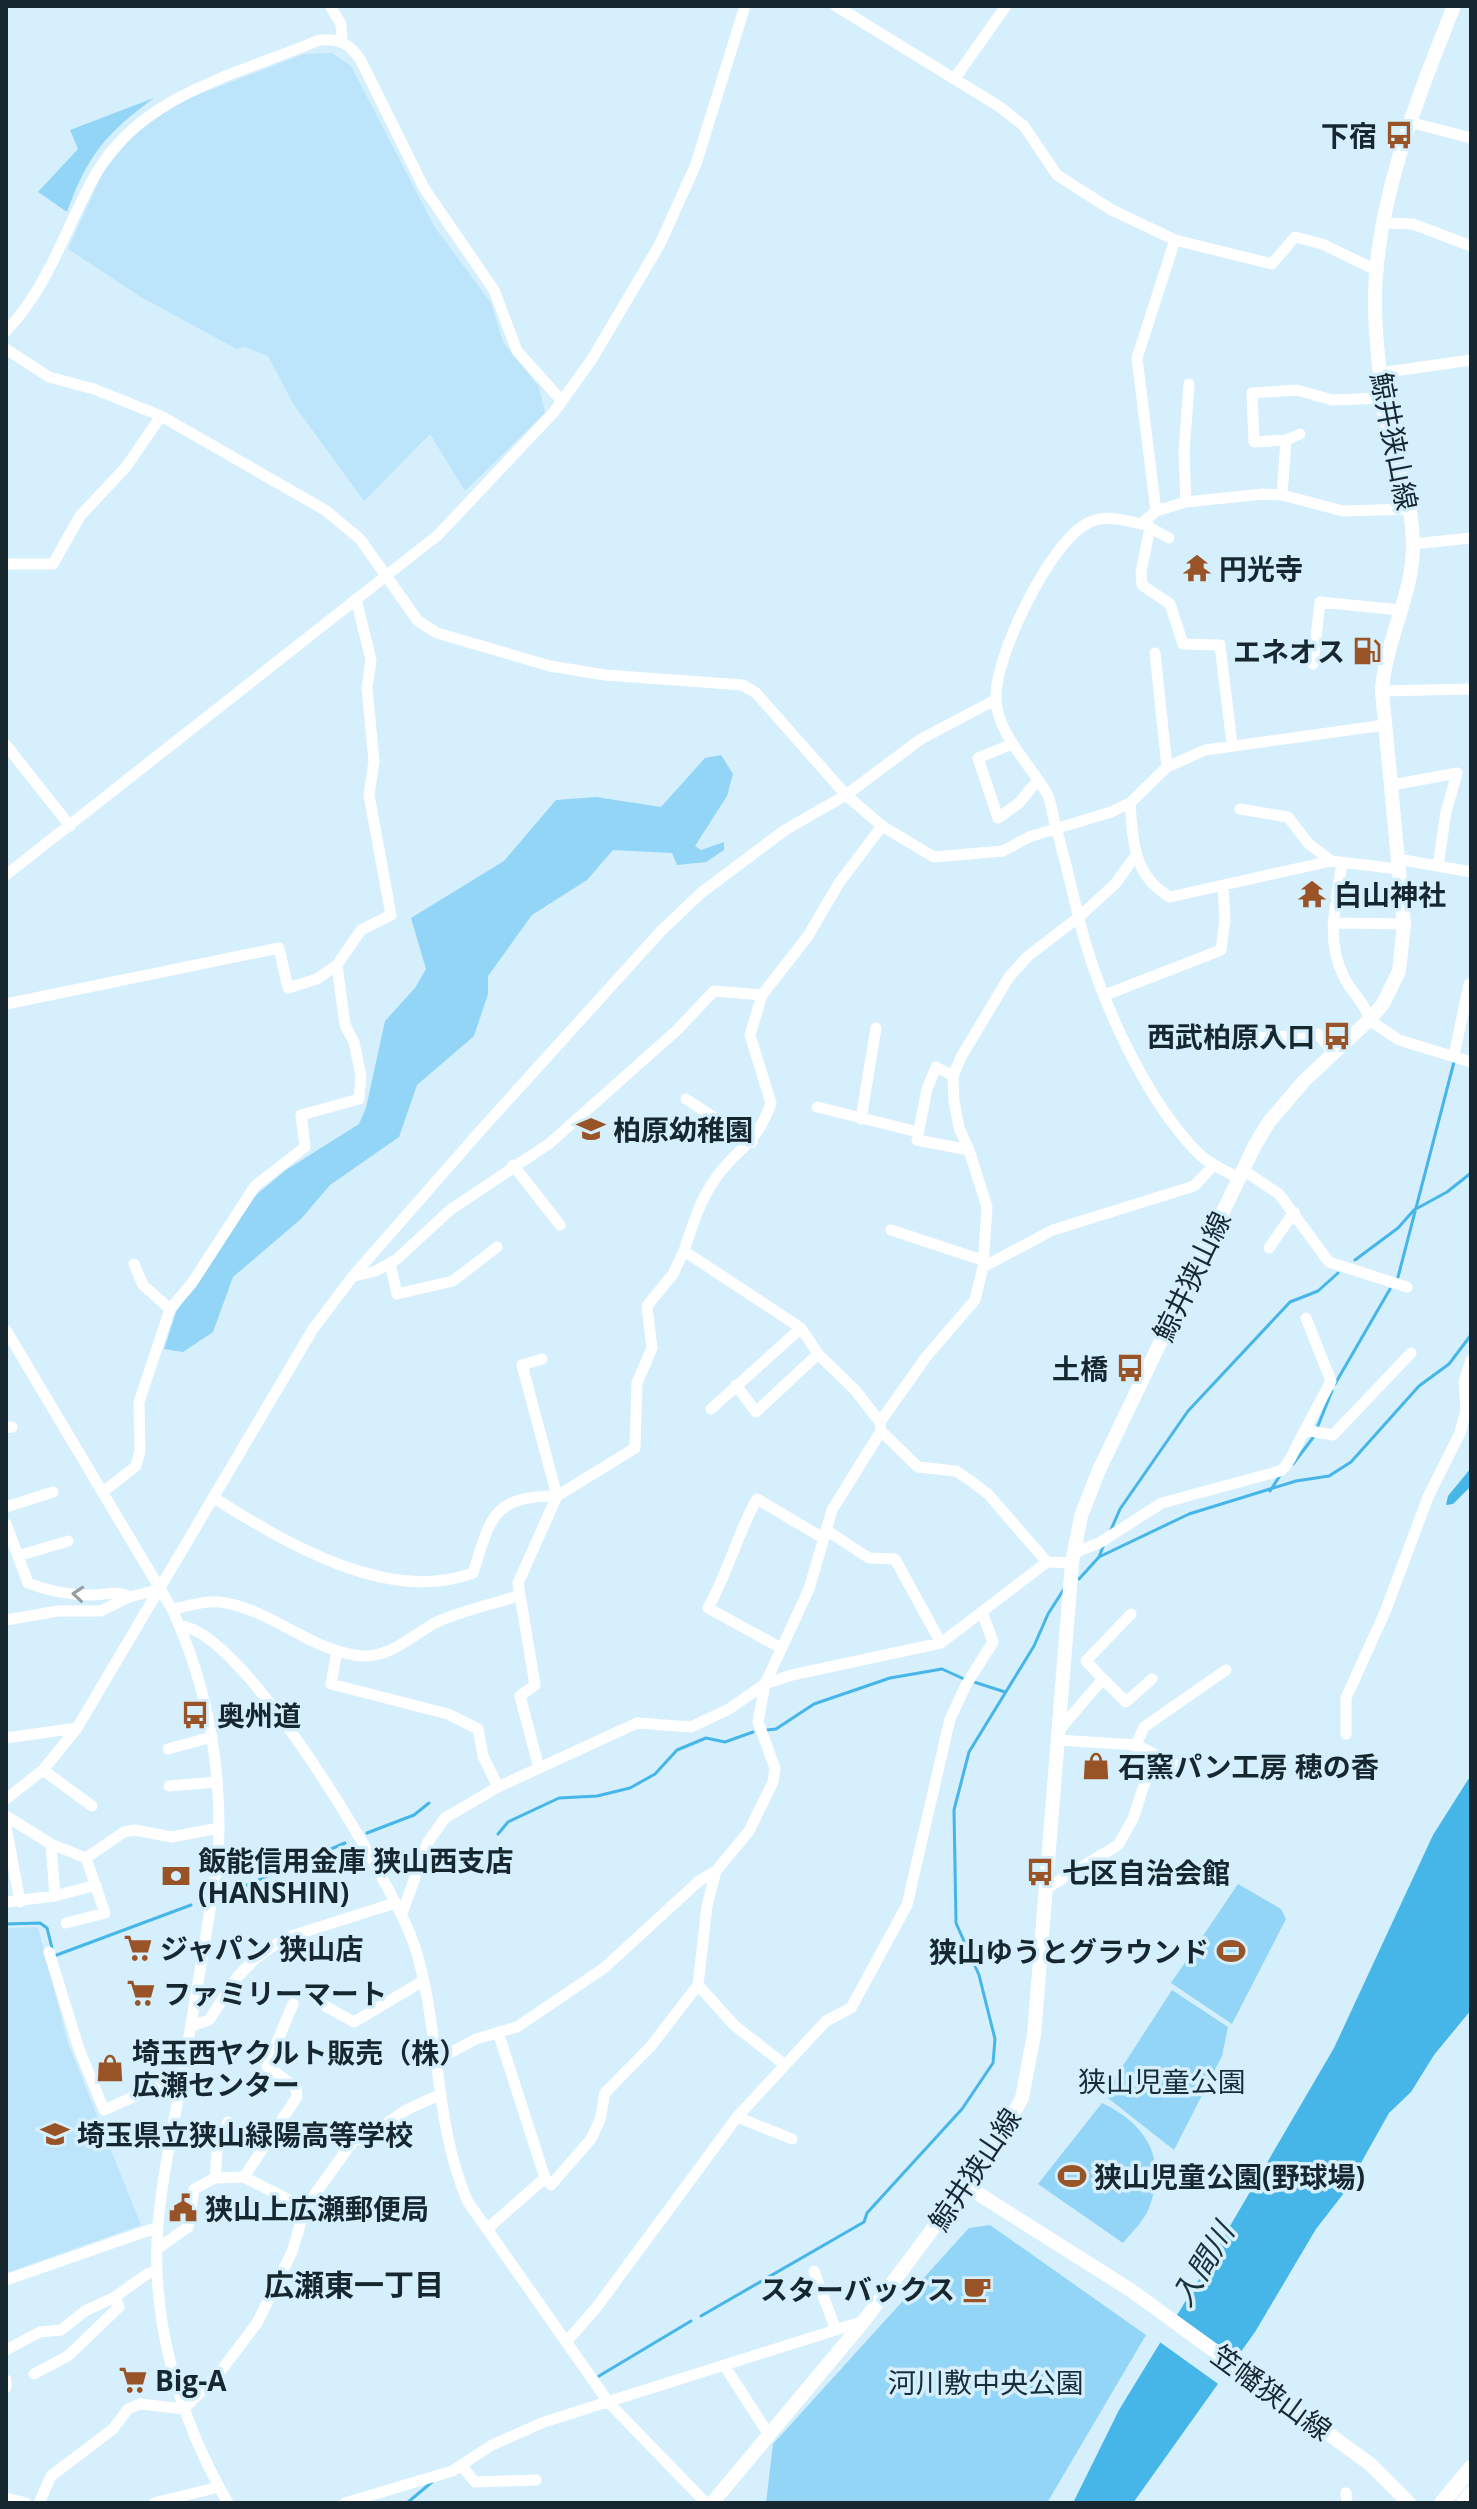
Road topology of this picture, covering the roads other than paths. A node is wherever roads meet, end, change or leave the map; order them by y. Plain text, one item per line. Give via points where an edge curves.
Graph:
1 (330, 6) edge
2 (745, 6) edge
3 (836, 6) edge
4 (1006, 6) edge
5 (1454, 6) edge
6 (342, 41) junction
7 (955, 78) junction
8 (1409, 122) junction
9 (1471, 138) edge
10 (1386, 223) junction
11 (1175, 240) junction
12 (1471, 246) edge
13 (1378, 271) junction
14 (6, 331) edge
15 (6, 349) edge
16 (1471, 360) edge
17 (1380, 373) junction
18 (1189, 384) dead end
19 (1382, 398) junction
20 (562, 401) junction
21 (161, 416) junction
22 (1300, 434) dead end
23 (1286, 440) junction
24 (1282, 495) junction
25 (1186, 502) junction
26 (1411, 509) junction
27 (1156, 511) junction
28 (1145, 526) junction
29 (1169, 538) dead end
30 (1471, 538) edge
31 (1413, 544) junction
32 (6, 564) edge
33 (386, 577) junction
34 (356, 599) junction
35 (1400, 610) junction
36 (1155, 653) dead end
37 (1313, 664) dead end
38 (1471, 689) edge
39 (1382, 691) junction
40 (995, 700) junction
41 (1385, 725) junction
42 (1012, 744) junction
43 (1232, 744) junction
44 (6, 745) edge
45 (1167, 767) junction
46 (1037, 781) junction
47 (1392, 785) junction
48 (846, 795) junction
49 (1130, 803) junction
50 (1240, 809) dead end
51 (70, 826) junction
52 (882, 826) junction
53 (1056, 827) junction
54 (1134, 858) junction
55 (1336, 862) junction
56 (1398, 864) junction
57 (1438, 866) junction
58 (1471, 872) edge
59 (6, 875) edge
60 (1223, 886) junction
61 (1079, 917) junction
62 (1333, 923) junction
63 (1404, 924) junction
64 (337, 965) junction
65 (1470, 981) edge
66 (762, 995) junction
67 (1105, 995) junction
68 (6, 1004) edge
69 (1369, 1020) junction
70 (876, 1028) dead end
71 (1259, 1038) dead end
72 (1333, 1052) junction
73 (1454, 1056) junction
74 (1471, 1062) edge
75 (953, 1076) junction
76 (686, 1099) dead end
77 (817, 1107) dead end
78 (861, 1119) junction
79 (918, 1132) junction
80 (752, 1142) junction
81 (969, 1150) junction
82 (513, 1165) junction
83 (1214, 1165) junction
84 (1241, 1174) junction
85 (1294, 1212) junction
86 (560, 1225) dead end
87 (891, 1230) dead end
88 (497, 1247) dead end
89 (1269, 1248) dead end
90 (684, 1251) junction
91 (390, 1263) junction
92 (982, 1263) junction
93 (134, 1264) dead end
94 (353, 1276) junction
95 (1407, 1287) dead end
96 (170, 1309) junction
97 (1306, 1318) dead end
98 (801, 1328) junction
99 (6, 1330) edge
100 (1411, 1353) dead end
101 (818, 1354) junction
102 (542, 1359) dead end
103 (1471, 1360) edge
104 (736, 1385) junction
105 (711, 1409) dead end
106 (881, 1426) junction
107 (1305, 1430) junction
108 (53, 1492) dead end
109 (103, 1492) junction
110 (557, 1496) junction
111 (214, 1498) junction
112 (6, 1507) edge
113 (6, 1524) edge
114 (824, 1534) junction
115 (68, 1541) dead end
116 (10, 1542) edge
117 (18, 1556) junction
118 (1072, 1558) junction
119 (1047, 1562) junction
120 (161, 1589) junction
121 (517, 1596) junction
122 (129, 1597) junction
123 (172, 1609) junction
124 (982, 1612) junction
125 (1131, 1614) dead end
126 (6, 1620) edge
127 (180, 1626) junction
128 (941, 1643) junction
129 (781, 1648) junction
130 (337, 1651) junction
131 (1226, 1670) dead end
132 (1103, 1679) junction
133 (1152, 1679) dead end
134 (765, 1684) junction
135 (77, 1728) junction
136 (1060, 1734) junction
137 (1346, 1734) dead end
138 (212, 1737) junction
139 (6, 1738) edge
140 (1136, 1745) junction
141 (168, 1749) dead end
142 (539, 1768) junction
143 (1182, 1768) dead end
144 (43, 1770) junction
145 (217, 1782) junction
146 (169, 1786) dead end
147 (498, 1787) junction
148 (6, 1799) edge
149 (92, 1806) dead end
150 (6, 1816) edge
151 (6, 1826) edge
152 (219, 1828) junction
153 (51, 1844) junction
154 (86, 1858) junction
155 (716, 1871) junction
156 (96, 1885) junction
157 (1047, 1888) junction
158 (55, 1896) junction
159 (6, 1902) edge
160 (20, 1902) junction
161 (398, 1908) junction
162 (66, 1923) dead end
163 (49, 1952) dead end
164 (423, 1981) junction
165 (698, 1985) junction
166 (293, 2004) dead end
167 (325, 2006) dead end
168 (191, 2026) junction
169 (498, 2032) junction
170 (435, 2061) junction
171 (785, 2065) junction
172 (182, 2075) junction
173 (441, 2094) junction
174 (737, 2117) junction
175 (228, 2122) dead end
176 (792, 2139) dead end
177 (244, 2177) junction
178 (215, 2178) junction
179 (545, 2178) junction
180 (966, 2186) junction
181 (305, 2208) junction
182 (158, 2227) junction
183 (487, 2229) junction
184 (157, 2249) junction
185 (157, 2270) junction
186 (814, 2271) dead end
187 (6, 2280) edge
188 (115, 2297) junction
189 (864, 2321) junction
190 (835, 2328) junction
191 (567, 2341) junction
192 (6, 2350) edge
193 (726, 2368) junction
194 (34, 2374) dead end
195 (6, 2380) edge
196 (6, 2387) edge
197 (609, 2403) junction
198 (184, 2409) junction
199 (769, 2435) junction
200 (461, 2465) junction
201 (1471, 2468) edge
202 (536, 2480) dead end
203 (219, 2487) junction
204 (1471, 2494) edge
205 (6, 2498) edge
206 (25, 2503) edge
207 (39, 2503) edge
208 (154, 2503) edge
209 (228, 2503) edge
210 (345, 2503) edge
211 (709, 2503) edge
212 (1409, 2503) edge
213 (1442, 2503) edge
214 (1464, 2503) edge

1 - 6 street via 341,24
2 - 20 street via 696,164 660,244
3 - 7 street
4 - 7 street
5 - 8 main road, 鯨井狭山線
6 - 14 street via 319,40 193,90 151,113 97,171 49,275
6 - 20 street via 361,61 424,188 494,290 517,351
7 - 11 street via 1024,126 1057,175 1112,210
8 - 9 street
8 - 10 main road, 鯨井狭山線
10 - 12 street via 1413,224
10 - 13 main road, 鯨井狭山線
11 - 13 street via 1272,264 1295,237
11 - 27 street via 1137,358
13 - 17 main road, 鯨井狭山線
15 - 21 street via 49,377
16 - 17 street
17 - 19 main road, 鯨井狭山線
18 - 25 street
19 - 23 street via 1332,400 1297,390 1252,393 1254,442
19 - 26 main road, 鯨井狭山線
20 - 33 street via 438,535
21 - 32 street via 126,467 80,516 53,564
21 - 33 street via 325,510 360,539
22 - 23 street
23 - 24 street
24 - 25 street
24 - 26 street via 1343,511
25 - 27 street
26 - 31 main road, 鯨井狭山線
27 - 28 street
28 - 29 street
28 - 40 street via 1104,517 1079,528 1066,543 1047,568 1006,651
28 - 43 street via 1142,585 1170,604 1183,644 1220,645
30 - 31 street
31 - 35 main road, 鯨井狭山線
33 - 34 street
33 - 48 street via 418,621 437,633 564,668 743,685 756,693
34 - 51 street
34 - 64 street via 371,660 367,688 374,761 369,795 391,915 361,930
35 - 37 street via 1320,602
35 - 39 main road, 鯨井狭山線 via 1386,654
36 - 45 street
38 - 39 street
39 - 41 main road, 鯨井狭山線
40 - 42 street
40 - 48 street via 921,739
41 - 43 street
41 - 47 main road, 鯨井狭山線
42 - 46 street
42 - 46 street via 978,758 998,818
43 - 45 street
44 - 51 street
45 - 49 street
46 - 53 street via 1047,793
47 - 56 main road, 鯨井狭山線
47 - 57 street via 1457,773
48 - 52 street
48 - 94 street via 731,868 661,931
49 - 53 street
49 - 54 street
50 - 55 street via 1288,817 1308,843
51 - 59 street
52 - 53 street via 934,857 1003,851
52 - 66 street
53 - 61 street
54 - 60 street via 1159,891 1170,897
54 - 61 street
55 - 56 street
55 - 60 street
55 - 62 street
56 - 57 street
56 - 63 main road, 鯨井狭山線
57 - 58 street
60 - 67 street via 1221,950
61 - 67 street
61 - 75 street via 1009,977
62 - 63 street
62 - 69 street via 1335,957
63 - 69 main road, 鯨井狭山線 via 1399,971
64 - 68 street via 317,979 288,988 279,948
64 - 96 street via 345,1025 361,1076 359,1099 301,1115 305,1147 255,1186
65 - 73 street
66 - 80 street via 750,1035 771,1103
66 - 82 street via 714,991 550,1143
67 - 83 street via 1149,1085 1196,1151
69 - 72 main road, 鯨井狭山線
69 - 73 street via 1399,1040
70 - 78 street
71 - 72 street via 1318,1034
72 - 84 main road, 鯨井狭山線 via 1269,1122
73 - 74 street
75 - 79 street via 936,1067
75 - 81 street via 959,1128
76 - 80 street
77 - 78 street
78 - 79 street
79 - 81 street via 917,1140
80 - 90 street via 712,1183
81 - 92 street via 987,1207
82 - 86 street
82 - 91 street via 450,1210
83 - 84 street
83 - 92 street via 1194,1186 1053,1230
84 - 85 street via 1279,1194
84 - 118 main road, 鯨井狭山線 via 1099,1470
85 - 89 street
85 - 95 street via 1329,1262
87 - 92 street
88 - 91 street via 453,1281 397,1294
90 - 98 street
90 - 110 street via 647,1306 652,1348 637,1383 635,1448
91 - 94 street
92 - 106 street via 975,1300 926,1357
93 - 96 street via 143,1285
94 - 111 street via 297,1354
96 - 109 street via 139,1402 136,1466
97 - 107 street via 1331,1381
98 - 101 street
98 - 104 street
99 - 109 street
100 - 107 street via 1333,1435
101 - 104 street via 756,1412
101 - 106 street via 855,1390
102 - 110 street via 522,1365
103 - 137 street via 1460,1433 1428,1497 1346,1698
104 - 105 street
106 - 114 street via 843,1489
106 - 119 street via 918,1467 956,1471 988,1494
107 - 118 street via 1280,1471 1162,1503
108 - 112 street
109 - 120 street
110 - 111 street via 525,1496 509,1503 489,1522 473,1573 440,1583 376,1575 293,1546
110 - 121 street
111 - 120 street
113 - 116 street
114 - 128 street via 869,1558 895,1559
114 - 129 street via 809,1589
114 - 129 street via 757,1499 708,1608
115 - 117 street
116 - 117 street
122 -> 117 street via 47,1591 28,1583
118 - 119 street
118 - 136 main road, 鯨井狭山線
119 - 124 street
120 - 122 street
120 - 123 street
120 - 135 street
121 - 130 street via 437,1623 381,1654
121 - 142 street via 535,1685 520,1696
122 - 126 street via 101,1611 58,1611
123 - 127 street
123 - 130 street via 226,1603 283,1623
124 - 128 street
124 - 171 street via 993,1642 950,1719 907,1905 851,2008 826,2021
125 - 132 street via 1086,1661
127 - 138 street
127 - 161 street via 199,1630 278,1713 307,1752
128 - 134 street
129 - 134 street
130 - 147 street via 331,1684 448,1714 478,1729 483,1756
131 - 140 street via 1144,1727
132 - 133 street via 1126,1702
132 - 136 street
134 - 142 street via 691,1727 637,1723
134 - 155 street via 758,1722 775,1768 773,1782 749,1831
135 - 139 street
135 - 144 street
136 - 140 street
136 - 157 main road, 鯨井狭山線
138 - 141 street
138 - 145 street
140 - 143 street
140 - 157 street via 1147,1776 1118,1845
142 - 147 street
144 - 148 street
144 - 149 street
145 - 146 street
145 - 152 street
147 - 161 street via 445,1818
150 - 153 street
151 - 160 street
152 - 154 street via 171,1837 124,1832
152 - 168 street
153 - 154 street
153 - 158 street
154 - 156 street
155 - 165 street
155 - 169 street via 604,1968 517,2027
156 - 158 street
156 - 162 street via 105,1913
157 - 180 main road, 鯨井狭山線 via 1028,2079 1013,2117
158 - 160 street
159 - 160 street
161 - 164 street
161 - 168 street via 285,1938 237,1977 209,2020
163 - 172 street via 104,2110
164 - 167 street via 354,2022
164 - 170 street
165 - 171 street via 734,2025
165 - 179 street via 651,2046 605,2093 591,2139 551,2185
166 - 177 street via 267,2066 296,2088 297,2097
168 - 172 street
169 - 170 street
169 - 179 street
170 - 173 street
171 - 174 street
172 - 182 street
173 - 181 street via 353,2141
173 - 183 street via 459,2182
174 - 176 street
174 - 191 street
175 - 178 street via 218,2141
177 - 178 street
177 - 181 street
178 - 184 street via 194,2189 188,2227
179 - 183 street
180 - 189 main road, 鯨井狭山線
180 - 212 main road, 笠幡狭山線 via 1132,2291 1353,2451
181 - 198 street via 292,2252 257,2323
182 - 184 street
182 - 187 street
183 - 191 street
184 - 185 street
185 - 188 street
185 - 198 street via 164,2332
186 - 190 street
188 - 192 street via 61,2330 40,2332
188 - 194 street via 119,2307 68,2356
189 - 190 street
189 - 199 main road, 鯨井狭山線
190 - 193 street
191 - 197 street
193 - 197 street
193 - 199 street
195 - 196 street
197 - 200 street via 544,2422
197 - 211 street
198 - 203 street
198 - 207 street via 140,2404 128,2409 113,2429 51,2476
199 - 211 main road, 鯨井狭山線
200 - 202 street via 475,2482
200 - 210 street
201 - 213 highway
203 - 208 street
203 - 209 street
204 - 214 highway
205 - 206 street

